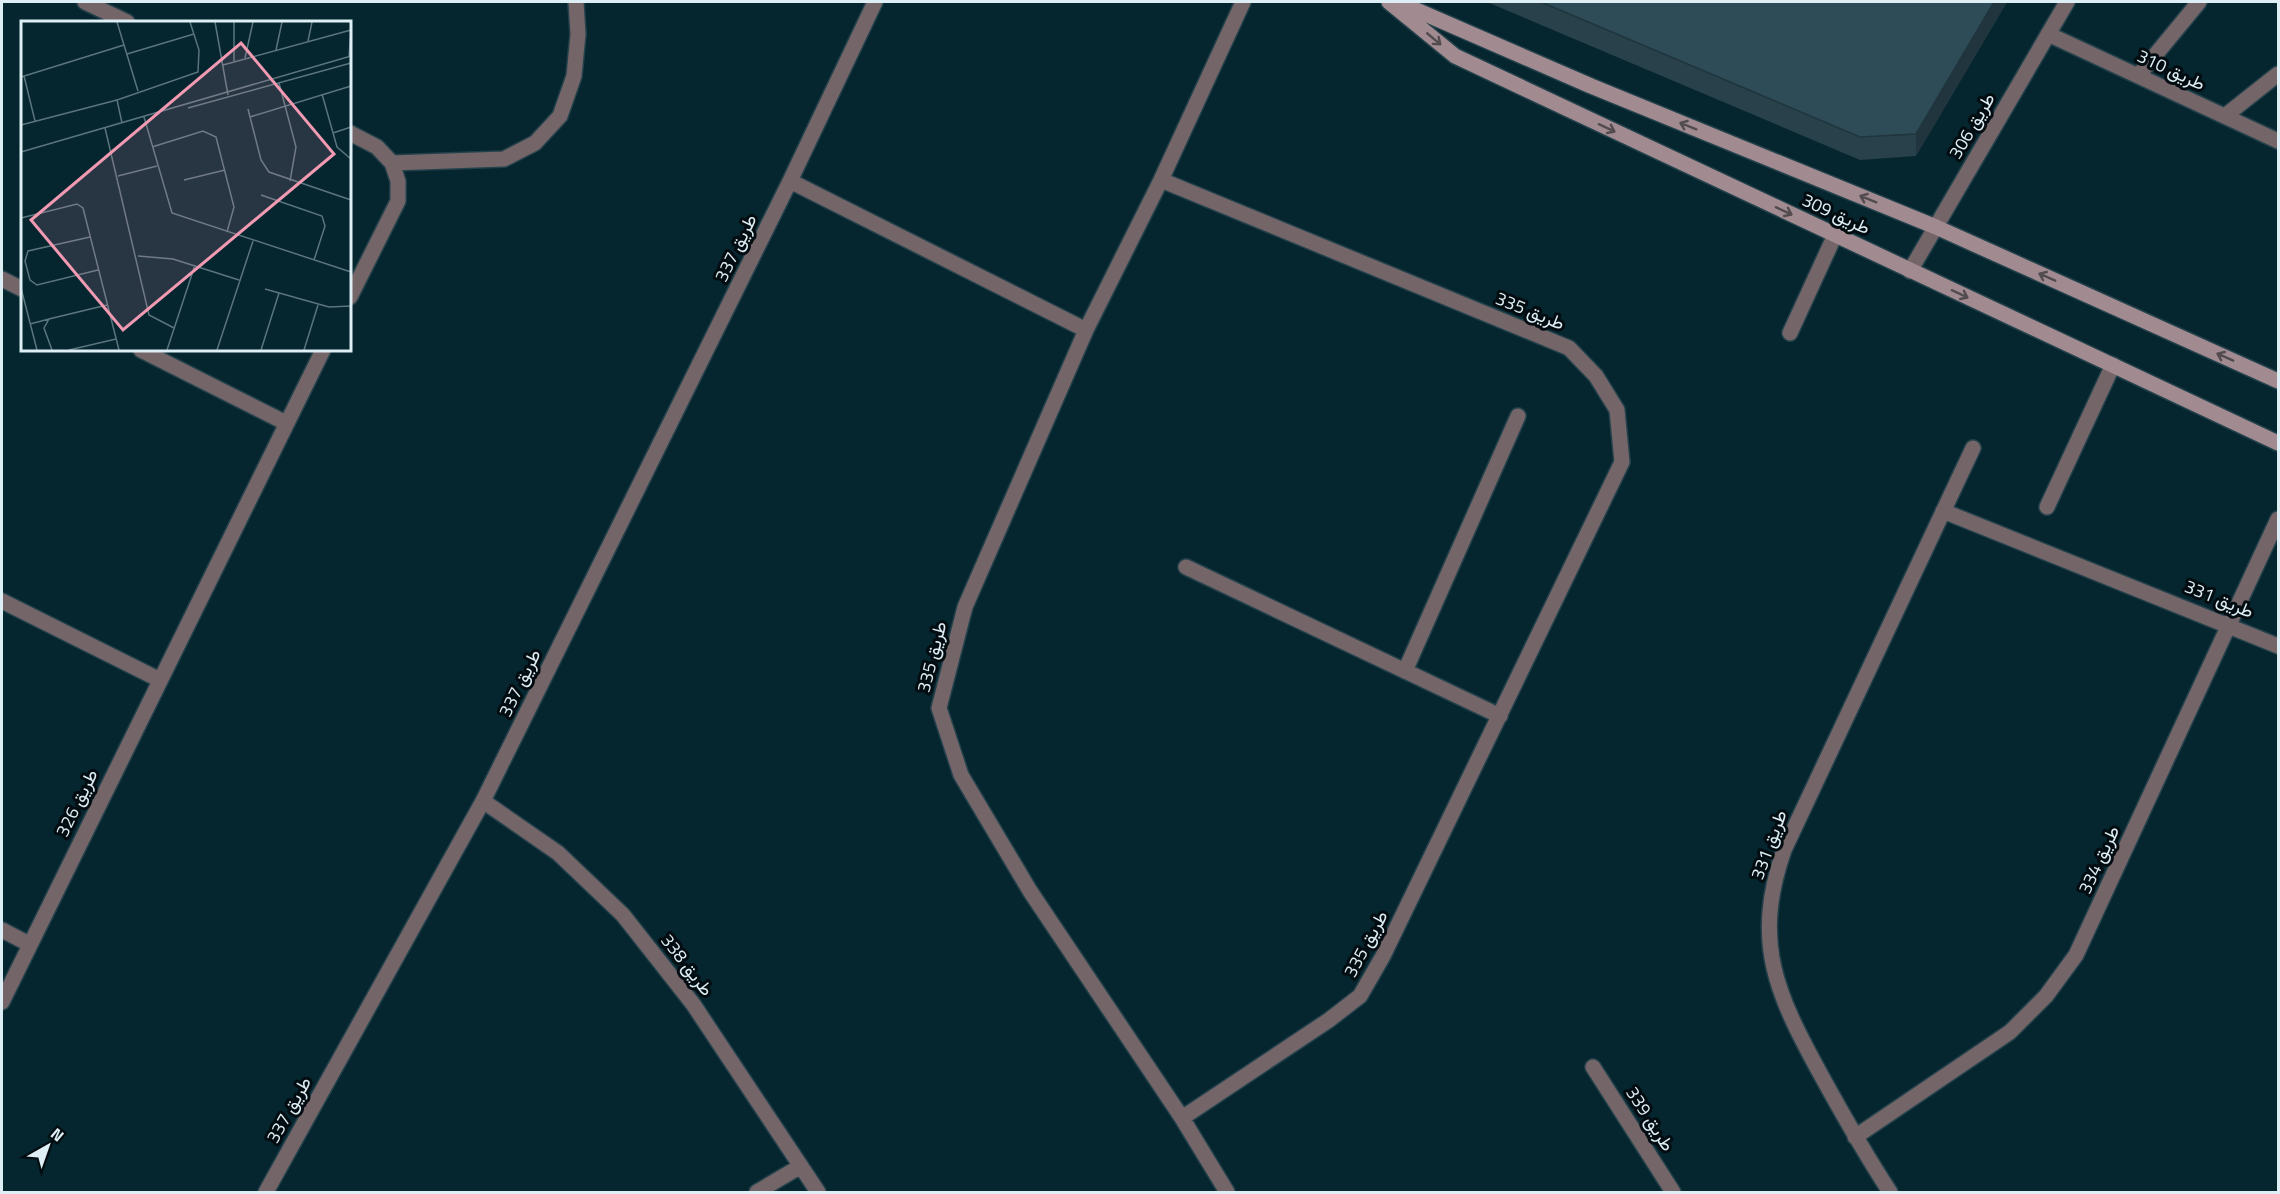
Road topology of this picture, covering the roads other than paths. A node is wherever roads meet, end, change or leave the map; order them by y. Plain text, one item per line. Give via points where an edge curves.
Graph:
1 (85, 2) edge
2 (576, 2) edge
3 (874, 2) edge
4 (1243, 2) edge
5 (1389, 2) edge
6 (1398, 2) edge
7 (2067, 2) edge
8 (2199, 2) edge
9 (125, 21) edge
10 (2048, 34) junction
11 (2278, 75) edge
12 (2138, 76) junction
13 (2225, 116) junction
14 (351, 134) edge
15 (2278, 141) edge
16 (392, 163) junction
17 (1161, 180) junction
18 (790, 181) junction
19 (1936, 227) junction
20 (1834, 235) junction
21 (1910, 271) junction
22 (2, 279) edge
23 (21, 288) edge
24 (351, 295) edge
25 (1086, 330) junction
26 (1790, 333) dead end
27 (143, 351) edge
28 (322, 351) edge
29 (2113, 365) junction
30 (2278, 381) edge
31 (1518, 417) dead end
32 (286, 423) junction
33 (2278, 443) edge
34 (1972, 448) dead end
35 (2047, 507) dead end
36 (1943, 511) junction
37 (2278, 519) edge
38 (1186, 567) dead end
39 (2, 601) edge
40 (2231, 624) junction
41 (2278, 646) edge
42 (1405, 671) junction
43 (160, 680) junction
44 (1500, 716) junction
45 (483, 801) junction
46 (2, 930) edge
47 (29, 944) junction
48 (2, 1002) edge
49 (1593, 1067) dead end
50 (1182, 1118) junction
51 (1855, 1137) junction
52 (801, 1166) junction
53 (266, 1192) edge
54 (757, 1192) edge
55 (818, 1192) edge
56 (1227, 1192) edge
57 (1673, 1192) edge
58 (1890, 1192) edge

1 - 9 street
2 - 16 street via 574,75 560,116 535,143 504,159
3 - 18 street, طريق 337
4 - 17 street, طريق 335
5 -> 20 street, طريق 309 via 1455,56
19 -> 6 street, طريق 309 via 1591,86
7 - 10 street, طريق 306
8 - 12 street
10 - 12 street, طريق 310
10 - 19 street, طريق 306
11 - 13 street
12 - 13 street, طريق 310
13 - 15 street, طريق 310
14 - 16 street via 377,147
16 - 24 street via 398,181 398,201
17 - 25 street, طريق 335
17 - 44 street, طريق 335 via 1569,348 1596,376 1617,410 1622,462
18 - 25 street
18 - 45 street, طريق 337
19 - 21 street, طريق 306
30 -> 19 street, طريق 309
20 - 21 street, طريق 309
20 - 26 street
21 -> 29 street, طريق 309
22 - 23 street
25 - 50 street, طريق 335 via 965,607 939,708 962,775 1018,872
27 - 32 street
28 - 32 street, طريق 326
29 - 33 street, طريق 309
29 - 35 street
31 - 42 street
32 - 43 street, طريق 326
34 - 36 street, طريق 331
36 - 40 street, طريق 331
36 - 51 street, طريق 331 via 1784,850 1770,906 1770,945 1779,992
37 - 40 street, طريق 334
38 - 42 street
39 - 43 street
40 - 41 street, طريق 331
40 - 51 street, طريق 334 via 2076,955 2058,980 2010,1032
42 - 44 street
43 - 47 street, طريق 326
44 - 50 street, طريق 335 via 1360,996
45 - 52 street, طريق 338 via 558,853 623,915 693,1004
45 - 53 street, طريق 337
46 - 47 street
47 - 48 street, طريق 326
49 - 57 street, طريق 339
50 - 56 street, طريق 335
51 - 58 street, طريق 331
52 - 54 street
52 - 55 street, طريق 338

